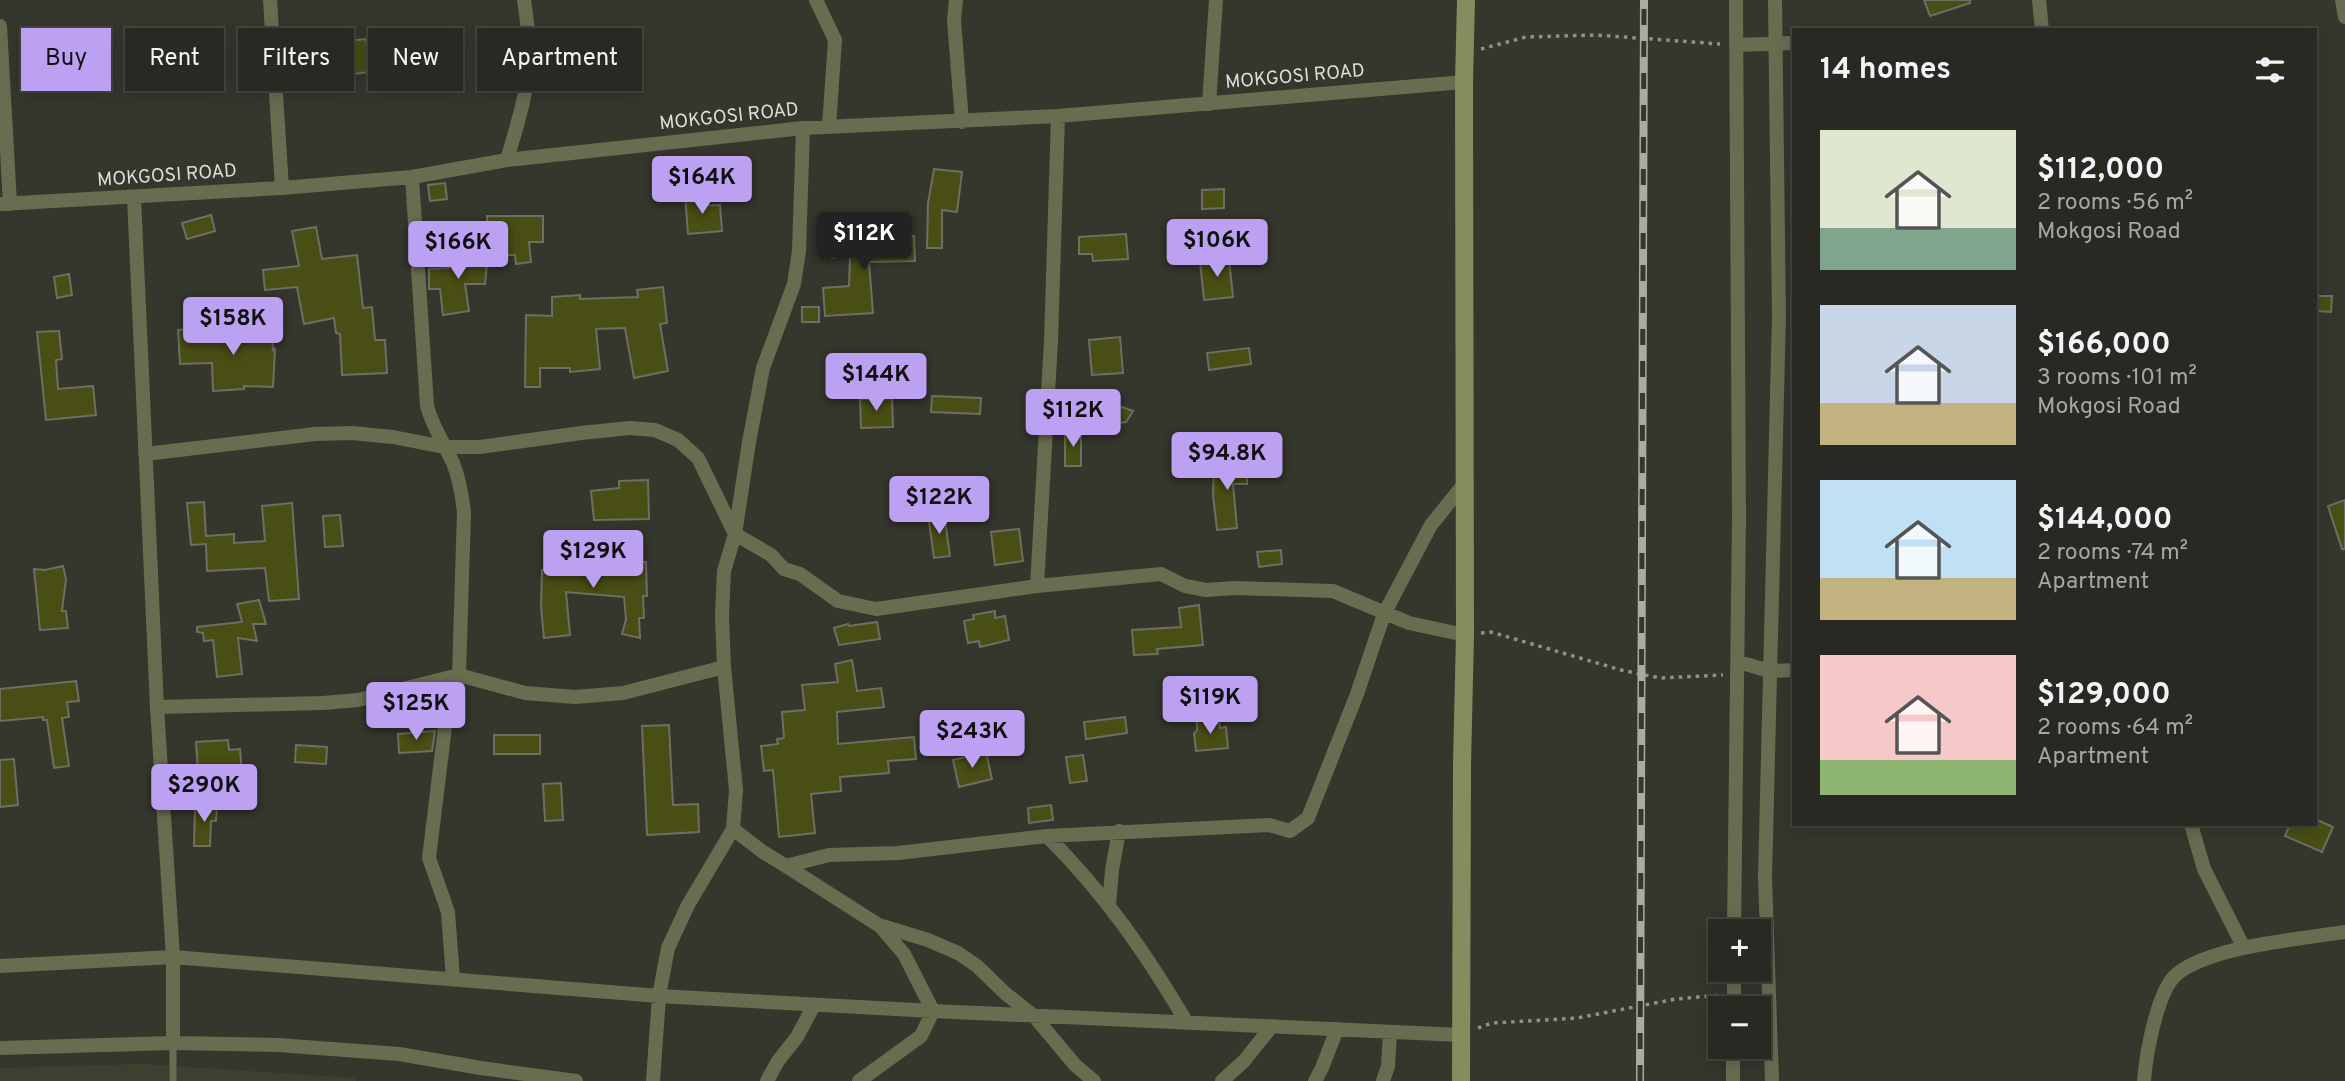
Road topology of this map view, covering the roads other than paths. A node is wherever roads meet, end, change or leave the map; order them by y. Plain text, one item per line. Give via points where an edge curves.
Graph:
1 (270, 0) edge
2 (524, 0) edge
3 (816, 0) edge
4 (956, 0) edge
5 (1216, 0) edge
6 (1466, 0) edge
7 (1736, 0) edge
8 (1775, 0) edge
9 (2039, 0) edge
10 (2342, 0) edge
11 (2345, 17) edge
12 (0, 26) edge
13 (2042, 28) edge
14 (1776, 43) junction
15 (1792, 43) edge
16 (1736, 45) junction
17 (1464, 82) junction
18 (1209, 104) junction
19 (1058, 116) junction
20 (962, 122) junction
21 (829, 126) junction
22 (4, 128) edge
23 (803, 128) junction
24 (507, 160) junction
25 (412, 177) junction
26 (282, 188) junction
27 (134, 197) junction
28 (5, 204) edge
29 (444, 447) junction
30 (145, 454) junction
31 (1465, 483) junction
32 (735, 534) junction
33 (1037, 586) junction
34 (1384, 614) junction
35 (1465, 635) junction
36 (724, 667) junction
37 (1739, 668) junction
38 (1792, 670) edge
39 (1769, 671) junction
40 (459, 675) junction
41 (157, 707) junction
42 (2193, 826) edge
43 (733, 829) junction
44 (1119, 831) junction
45 (1047, 836) junction
46 (786, 866) junction
47 (1109, 905) junction
48 (1734, 919) edge
49 (880, 926) junction
50 (2345, 932) edge
51 (2244, 948) junction
52 (173, 957) junction
53 (0, 966) edge
54 (453, 979) junction
55 (659, 996) junction
56 (814, 1005) junction
57 (933, 1011) junction
58 (1034, 1016) junction
59 (1187, 1023) junction
60 (1272, 1026) junction
61 (1337, 1029) junction
62 (1390, 1032) junction
63 (1460, 1035) junction
64 (173, 1043) junction
65 (0, 1048) edge
66 (1733, 1059) edge
67 (173, 1081) edge
68 (576, 1081) edge
69 (653, 1081) edge
70 (767, 1081) edge
71 (859, 1081) edge
72 (1094, 1081) edge
73 (1222, 1081) edge
74 (1315, 1081) edge
75 (1383, 1081) edge
76 (1461, 1081) edge
77 (1733, 1081) edge
78 (1772, 1081) edge
79 (2144, 1081) edge

1 - 26 street
2 - 24 street via 529,62
3 - 21 street via 835,40
4 - 20 street
5 - 18 street
6 - 17 street
7 - 16 street
8 - 14 street
9 - 13 street
10 - 11 street
12 - 22 street
14 - 15 street
14 - 16 street
14 - 39 street via 1779,317
16 - 37 street
17 - 18 street, MOKGOSI ROAD
17 - 31 street
18 - 19 street, MOKGOSI ROAD
19 - 20 street, MOKGOSI ROAD
19 - 33 street
20 - 21 street, MOKGOSI ROAD
21 - 23 street, MOKGOSI ROAD
22 - 28 street
23 - 24 street, MOKGOSI ROAD
23 - 32 street via 794,284 763,368
24 - 25 street, MOKGOSI ROAD
25 - 26 street, MOKGOSI ROAD
25 - 29 street via 427,406
26 - 27 street, MOKGOSI ROAD
27 - 28 street, MOKGOSI ROAD
27 - 30 street
29 - 30 street via 352,433
29 - 32 street via 481,447 630,428 656,430 678,440 698,458
29 - 40 street via 453,462 464,512
30 - 41 street
31 - 34 street via 1431,524
31 - 35 street
32 - 33 street via 838,601 876,609
32 - 36 street via 724,571
33 - 34 street via 1161,574 1206,590 1333,591
34 - 35 street
34 - 44 street via 1308,818 1290,831 1269,825
35 - 63 street
36 - 40 street via 623,693 575,697 525,693
36 - 43 street via 736,790
37 - 39 street
37 - 48 street
38 - 39 street
39 - 78 street via 1765,877
40 - 41 street via 358,700
40 - 54 street via 445,727 429,858 448,912
41 - 52 street
42 - 51 street via 2204,869
43 - 46 street
43 - 55 street via 668,948
44 - 45 street
44 - 47 street
45 - 46 street via 898,853 829,855
45 - 47 street
46 - 49 street
47 - 59 street
49 - 57 street via 904,954
49 - 58 street via 958,953
50 - 51 street
51 - 79 street via 2176,974 2159,1002
52 - 53 street
52 - 54 street
52 - 64 street
54 - 55 street
55 - 56 street
55 - 69 street
56 - 57 street
56 - 70 street
57 - 58 street
57 - 71 street via 920,1036
58 - 59 street
58 - 72 street
59 - 60 street
60 - 61 street
60 - 73 street
61 - 62 street
61 - 74 street
62 - 63 street
62 - 75 street
63 - 76 street
64 - 65 street
64 - 67 lane
64 - 68 street via 399,1054
66 - 77 street

